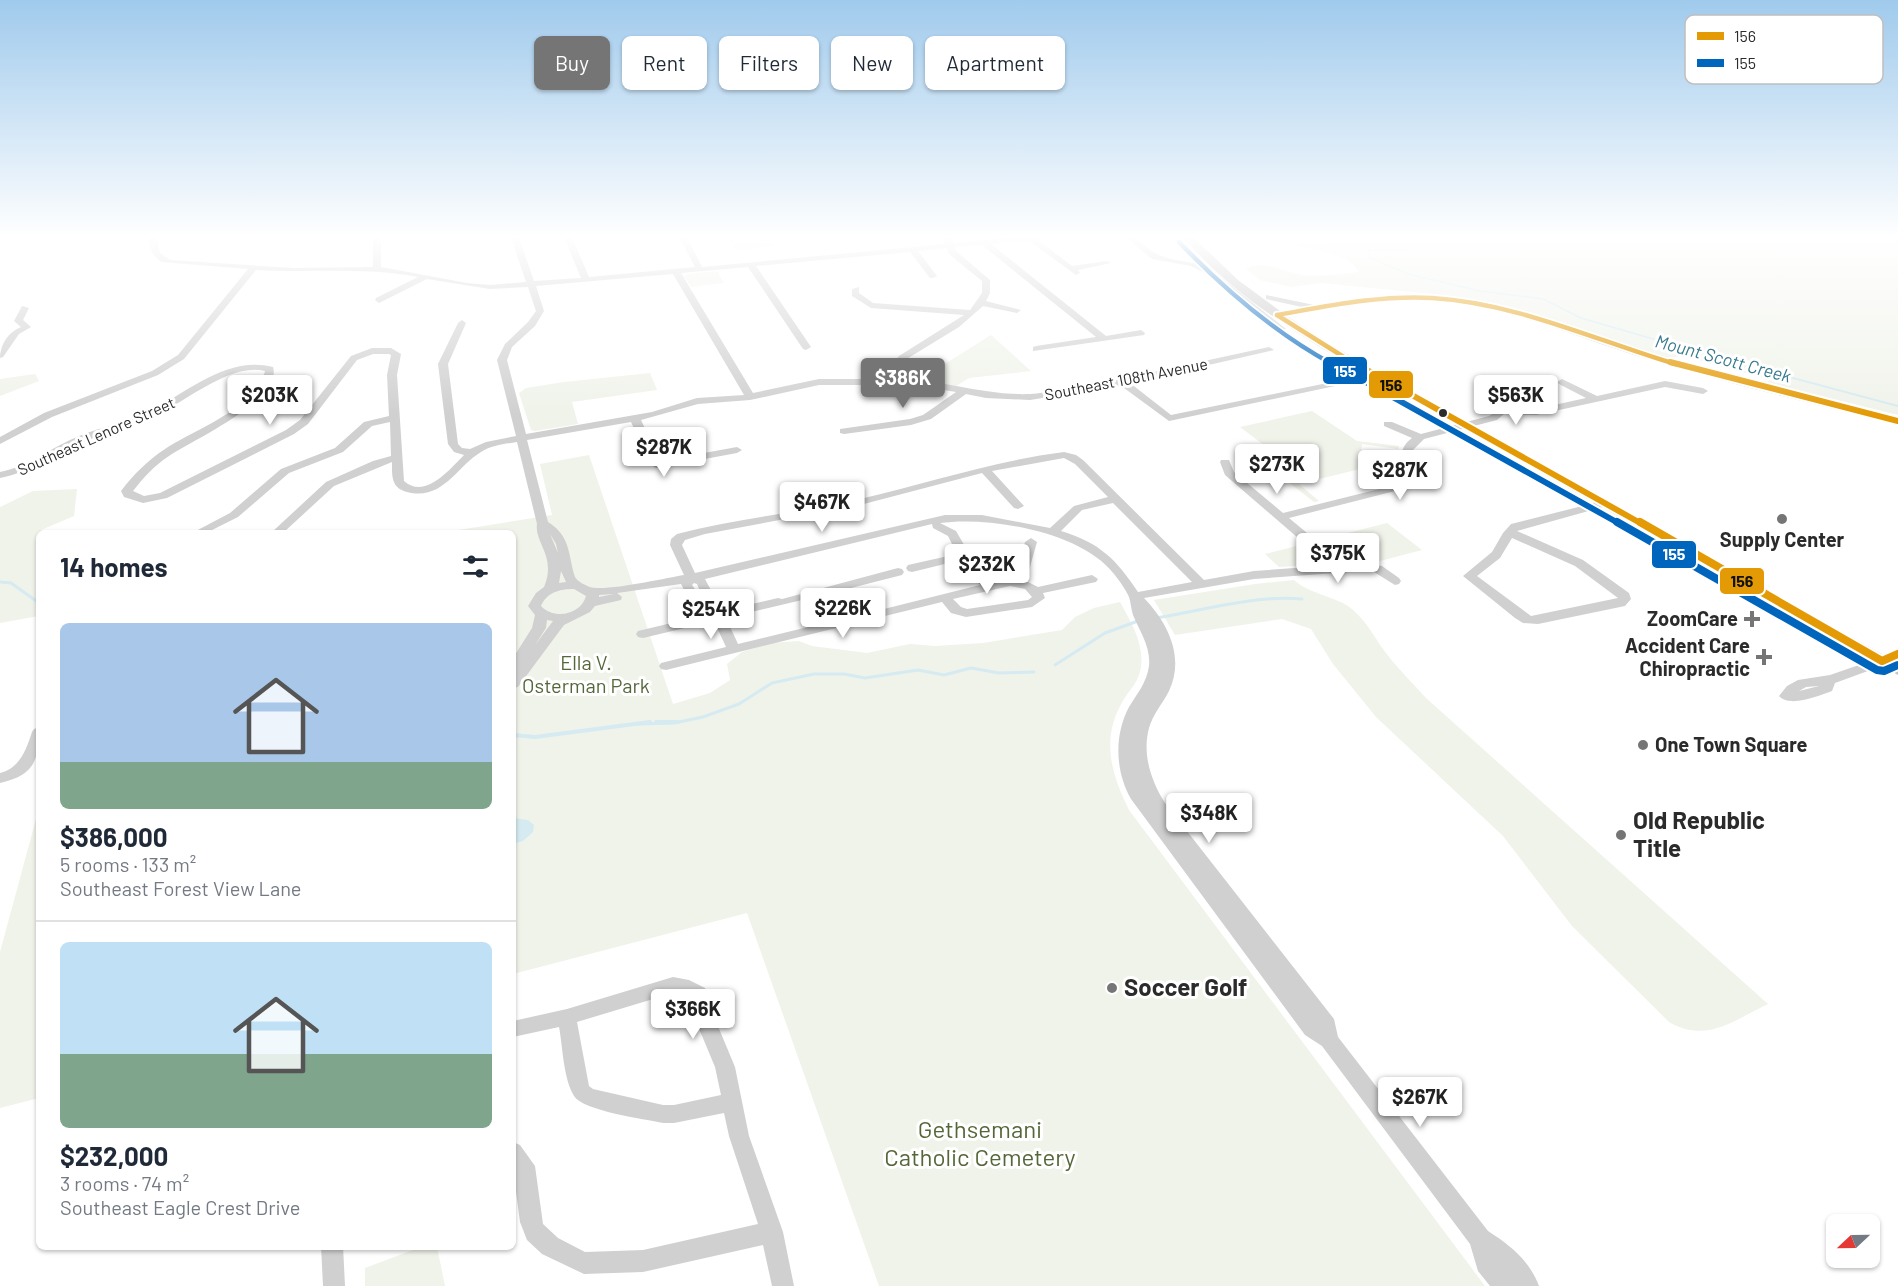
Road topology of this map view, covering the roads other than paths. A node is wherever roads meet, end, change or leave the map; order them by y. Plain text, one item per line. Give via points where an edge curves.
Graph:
1 (231, 295) edge
2 (389, 295) edge
3 (536, 295) edge
4 (689, 295) edge
5 (771, 295) edge
6 (856, 295) edge
7 (986, 295) edge
8 (1050, 295) edge
9 (1247, 295) edge
10 (1254, 295) edge
11 (1268, 295) edge
12 (1270, 297) junction
13 (379, 300) dead end
14 (981, 303) junction
15 (1322, 306) junction
16 (26, 308) dead end
17 (1017, 310) dead end
18 (971, 313) junction
19 (1518, 316) junction
20 (1285, 318) junction
21 (462, 323) dead end
22 (1553, 327) junction
23 (1141, 333) dead end
24 (1103, 338) junction
25 (806, 347) dead end
26 (1036, 349) dead end
27 (1269, 350) dead end
28 (0, 355) edge
29 (266, 359) dead end
30 (256, 366) junction
31 (1373, 375) junction
32 (892, 381) junction
33 (1562, 381) dead end
34 (1122, 382) junction
35 (1413, 386) junction
36 (964, 391) junction
37 (1703, 391) dead end
38 (750, 397) junction
39 (1595, 399) junction
40 (394, 418) junction
41 (635, 418) junction
42 (1898, 421) edge
43 (1471, 423) junction
44 (1388, 424) dead end
45 (1898, 427) edge
46 (844, 431) dead end
47 (1420, 437) junction
48 (521, 438) junction
49 (0, 441) edge
50 (737, 450) dead end
51 (472, 453) junction
52 (396, 458) junction
53 (1225, 462) dead end
54 (985, 470) junction
55 (0, 475) edge
56 (1115, 499) junction
57 (136, 500) junction
58 (1606, 503) junction
59 (1018, 506) dead end
60 (124, 508) dead end
61 (1280, 517) junction
62 (1651, 518) junction
63 (1002, 521) junction
64 (972, 523) junction
65 (543, 524) junction
66 (937, 526) junction
67 (204, 530) edge
68 (280, 530) edge
69 (1053, 532) junction
70 (1509, 532) junction
71 (958, 539) junction
72 (1309, 541) dead end
73 (1031, 542) dead end
74 (964, 556) junction
75 (1710, 561) junction
76 (912, 568) dead end
77 (898, 572) dead end
78 (1756, 577) junction
79 (1092, 579) dead end
80 (1395, 581) dead end
81 (693, 582) junction
82 (1019, 582) junction
83 (1202, 584) junction
84 (574, 585) junction
85 (844, 587) junction
86 (988, 587) junction
87 (550, 589) junction
88 (1036, 591) junction
89 (1135, 596) junction
90 (591, 597) junction
91 (946, 599) junction
92 (542, 615) junction
93 (566, 617) junction
94 (717, 617) junction
95 (865, 618) junction
96 (643, 634) dead end
97 (733, 648) junction
98 (1890, 659) edge
99 (516, 664) edge
100 (666, 666) dead end
101 (1898, 670) edge
102 (516, 680) edge
103 (1829, 680) dead end
104 (36, 739) edge
105 (0, 778) edge
106 (567, 1017) junction
107 (516, 1028) edge
108 (732, 1102) junction
109 (516, 1156) edge
110 (772, 1232) junction
111 (1480, 1239) junction
112 (332, 1250) edge
113 (334, 1286) edge
114 (783, 1286) edge
115 (1504, 1286) edge
116 (1528, 1286) edge

1 - 49 street, Southeast Lenore Street via 187,349 155,374 37,420
2 - 13 street
3 - 48 street via 539,313 509,344 502,357
4 - 38 street
5 - 25 street
6 - 18 street via 870,306
7 - 14 street
8 - 24 street
9 - 20 street
10 - 20 main road
11 - 12 main road
12 - 15 main road
12 - 20 main road
14 - 17 street
14 - 18 street
15 - 19 main road via 1371,298 1414,297 1465,301
15 - 20 main road
16 - 28 street via 18,321 27,327 16,332
18 - 32 street via 908,352 897,364
19 - 20 main road via 1408,300 1366,303
19 - 22 main road
20 - 31 main road
20 - 35 main road
21 - 51 street via 443,364 453,444 458,450
22 - 42 main road via 1718,376
22 - 45 main road via 1704,377
23 - 24 street
24 - 26 street
27 - 34 street, Southeast 108th Avenue
29 - 30 street, Southeast Lenore Street
30 - 55 street, Southeast Lenore Street via 236,369 149,415 98,432 22,469
30 - 57 street via 267,367 270,372 250,401 229,420 151,464 127,490
31 - 34 street via 1169,418
31 - 35 main road
31 - 43 main road
32 - 36 street, Southeast 108th Avenue via 929,383
32 - 38 street, Southeast 108th Avenue via 819,382
33 - 39 street
34 - 36 street, Southeast 108th Avenue via 1030,397
35 - 43 main road
36 - 46 street via 927,417
37 - 39 street via 1665,384
38 - 41 street, Southeast 108th Avenue via 698,401
39 - 43 street via 1531,413 1502,411 1496,417
40 - 52 street
40 - 57 street via 392,375 396,354 384,348 365,353 354,358 318,406 290,432 163,496
40 - 67 street via 368,424 339,450 285,471 234,515
41 - 48 street, Southeast 108th Avenue
41 - 50 street via 656,465
43 - 47 street
43 - 58 main road
43 - 62 main road
44 - 47 street
47 - 61 street via 1407,446 1408,475 1398,486
48 - 51 street via 484,445
48 - 65 street
51 - 52 street via 444,482 418,494 401,486
52 - 68 street via 330,484
53 - 61 street via 1228,473
54 - 56 street via 1068,456
54 - 59 street
54 - 81 street via 859,502 681,537 676,545
56 - 69 street via 1078,508
56 - 83 street
57 - 60 street
58 - 62 main road
58 - 70 street via 1515,527
58 - 75 main road
61 - 72 street
62 - 78 main road
63 - 64 street
63 - 69 street
63 - 81 street via 970,518 921,523
64 - 66 street
64 - 71 street via 962,529
65 - 84 street via 562,543 568,575
65 - 87 street via 554,555
66 - 71 street
66 - 81 street
69 - 89 street via 1105,558
70 - 70 street via 1579,563 1625,599 1538,620 1524,618 1469,576 1497,554
71 - 74 street
73 - 82 street
74 - 76 street
74 - 86 street
75 - 78 main road
75 - 98 main road
77 - 85 street
78 - 98 main road
79 - 88 street
80 - 83 street via 1378,569 1363,567 1254,575
81 - 90 street
81 - 94 street via 700,608
82 - 86 street
82 - 88 street
83 - 89 street
84 - 87 street
84 - 90 street
85 - 94 street
85 - 95 street
86 - 91 street
87 - 92 street via 534,606
88 - 91 street via 1039,598 1032,603 972,613 956,610
89 - 111 street via 1136,608 1157,635 1154,675 1134,712 1126,738 1128,770 1137,795 1312,1029 1329,1040
90 - 93 street via 576,614
91 - 95 street
92 - 93 street
92 - 99 street via 539,628
93 - 102 street
94 - 96 street
94 - 97 street
95 - 97 street
97 - 100 street
98 - 101 main road
98 - 103 street
104 - 105 street via 20,771
106 - 107 street
106 - 108 street via 579,1085 588,1097 663,1114
106 - 108 street via 673,986 691,988 700,999 725,1067
108 - 110 street via 744,1154
109 - 110 street via 524,1166 535,1232 550,1246 584,1263 643,1261
110 - 114 street
111 - 115 street via 1486,1263
111 - 116 street via 1504,1255
112 - 113 street

